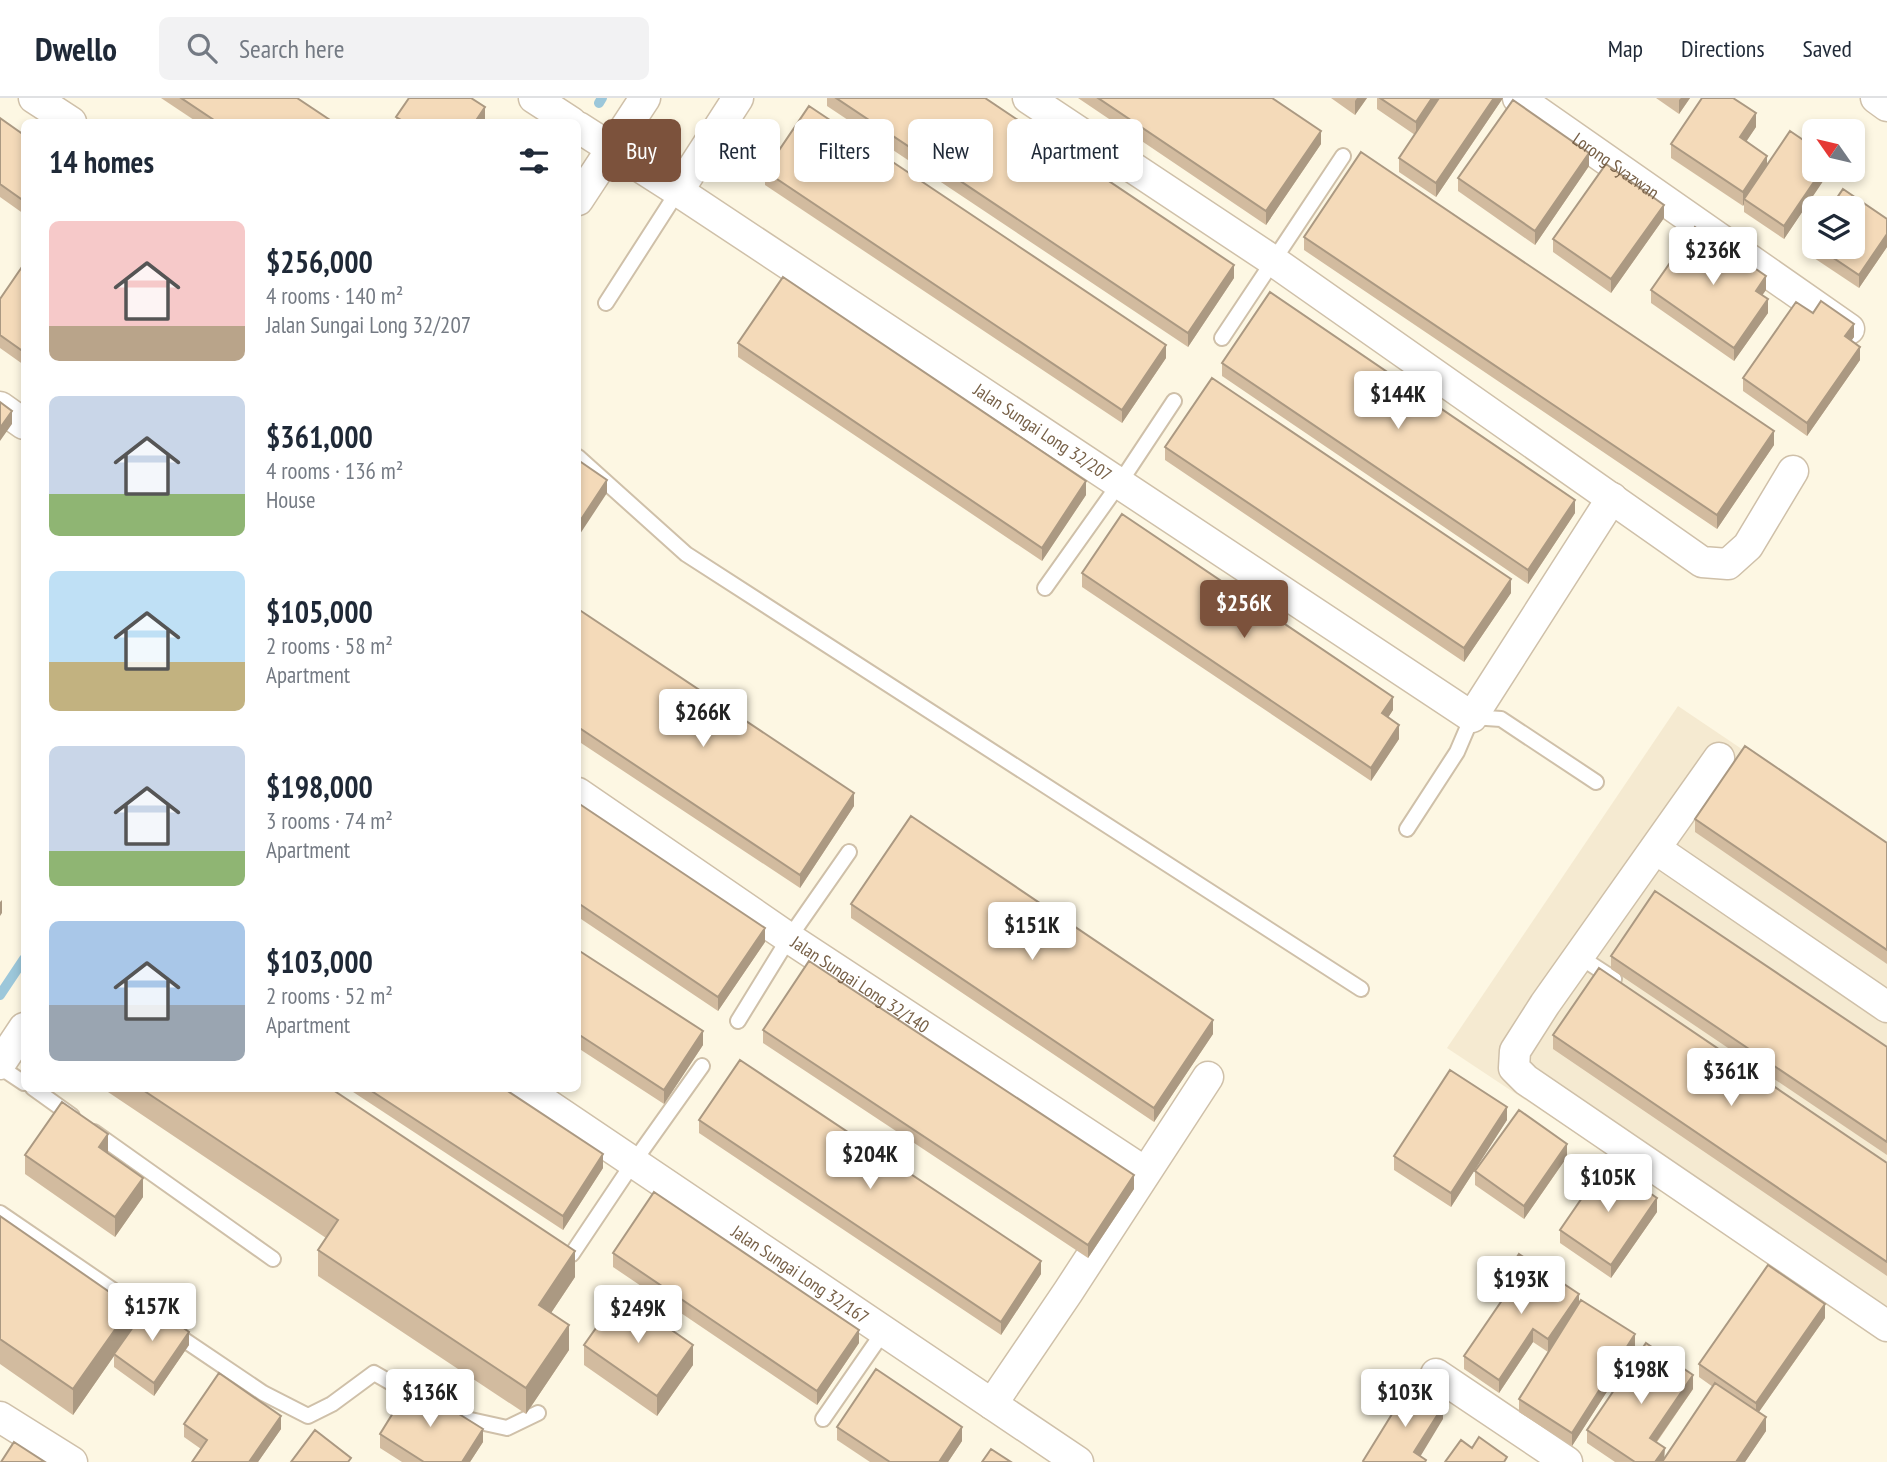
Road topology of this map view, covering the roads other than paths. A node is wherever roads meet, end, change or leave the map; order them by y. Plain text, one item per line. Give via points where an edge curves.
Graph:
1 (34, 98) edge
2 (534, 98) edge
3 (645, 98) edge
4 (738, 98) edge
5 (1028, 98) edge
6 (1518, 98) edge
7 (1875, 98) edge
8 (1887, 106) edge
9 (1554, 108) edge
10 (66, 119) edge
11 (566, 119) edge
12 (631, 119) edge
13 (581, 129) edge
14 (602, 143) edge
15 (1343, 156) dead end
16 (602, 164) edge
17 (664, 182) edge
18 (678, 191) junction
19 (581, 196) edge
20 (1272, 260) junction
21 (606, 303) dead end
22 (1852, 331) edge
23 (1222, 338) dead end
24 (1174, 401) dead end
25 (0, 407) edge
26 (21, 422) edge
27 (581, 460) edge
28 (1793, 471) dead end
29 (1119, 484) junction
30 (1612, 498) junction
31 (1045, 588) dead end
32 (1472, 717) junction
33 (1719, 758) dead end
34 (1596, 782) dead end
35 (581, 795) edge
36 (1407, 829) dead end
37 (1656, 849) junction
38 (849, 852) dead end
39 (789, 938) junction
40 (1580, 957) junction
41 (1626, 988) edge
42 (1361, 989) dead end
43 (1887, 1007) edge
44 (738, 1021) dead end
45 (21, 1033) edge
46 (0, 1065) edge
47 (702, 1066) dead end
48 (1208, 1077) dead end
49 (21, 1081) edge
50 (39, 1092) edge
51 (529, 1092) edge
52 (633, 1163) junction
53 (1145, 1172) junction
54 (0, 1213) edge
55 (572, 1254) edge
56 (273, 1259) dead end
57 (1887, 1326) edge
58 (884, 1331) junction
59 (1436, 1374) dead end
60 (992, 1404) junction
61 (538, 1413) dead end
62 (0, 1417) edge
63 (823, 1419) dead end
64 (72, 1462) edge
65 (1078, 1462) edge
66 (1567, 1462) edge

1 - 10 street
2 - 11 street
3 - 12 street
4 - 18 street
5 - 20 street
6 - 9 street, Lorong Syazwan
7 - 8 street
9 - 22 street, Lorong Syazwan
13 - 14 street, Jalan Sungai Long 32/207
15 - 20 lane
16 - 19 street
17 - 18 street, Jalan Sungai Long 32/207
18 - 21 lane
18 - 29 street, Jalan Sungai Long 32/207
20 - 23 lane
20 - 30 street
24 - 29 lane
25 - 26 street
27 - 42 lane via 686,554
28 - 30 street via 1748,545 1728,564 1702,562
29 - 31 lane
29 - 32 street, Jalan Sungai Long 32/207
30 - 32 street
32 - 34 lane via 1501,719
32 - 36 lane via 1457,752
33 - 37 street
35 - 39 street, Jalan Sungai Long 32/140
37 - 40 street
37 - 43 street
38 - 39 lane
39 - 44 lane
39 - 53 street, Jalan Sungai Long 32/140
40 - 41 lane
40 - 57 street via 1515,1052 1514,1068
45 - 46 street
46 - 49 lane
47 - 52 lane
48 - 53 street
50 - 56 lane
51 - 52 street, Jalan Sungai Long 32/167
52 - 55 lane
52 - 58 street, Jalan Sungai Long 32/167
53 - 60 street
54 - 61 lane via 263,1393 308,1416 374,1373 448,1415 507,1428
58 - 60 street, Jalan Sungai Long 32/167
58 - 63 lane
59 - 66 street
60 - 65 street, Jalan Sungai Long 32/167
62 - 64 street

